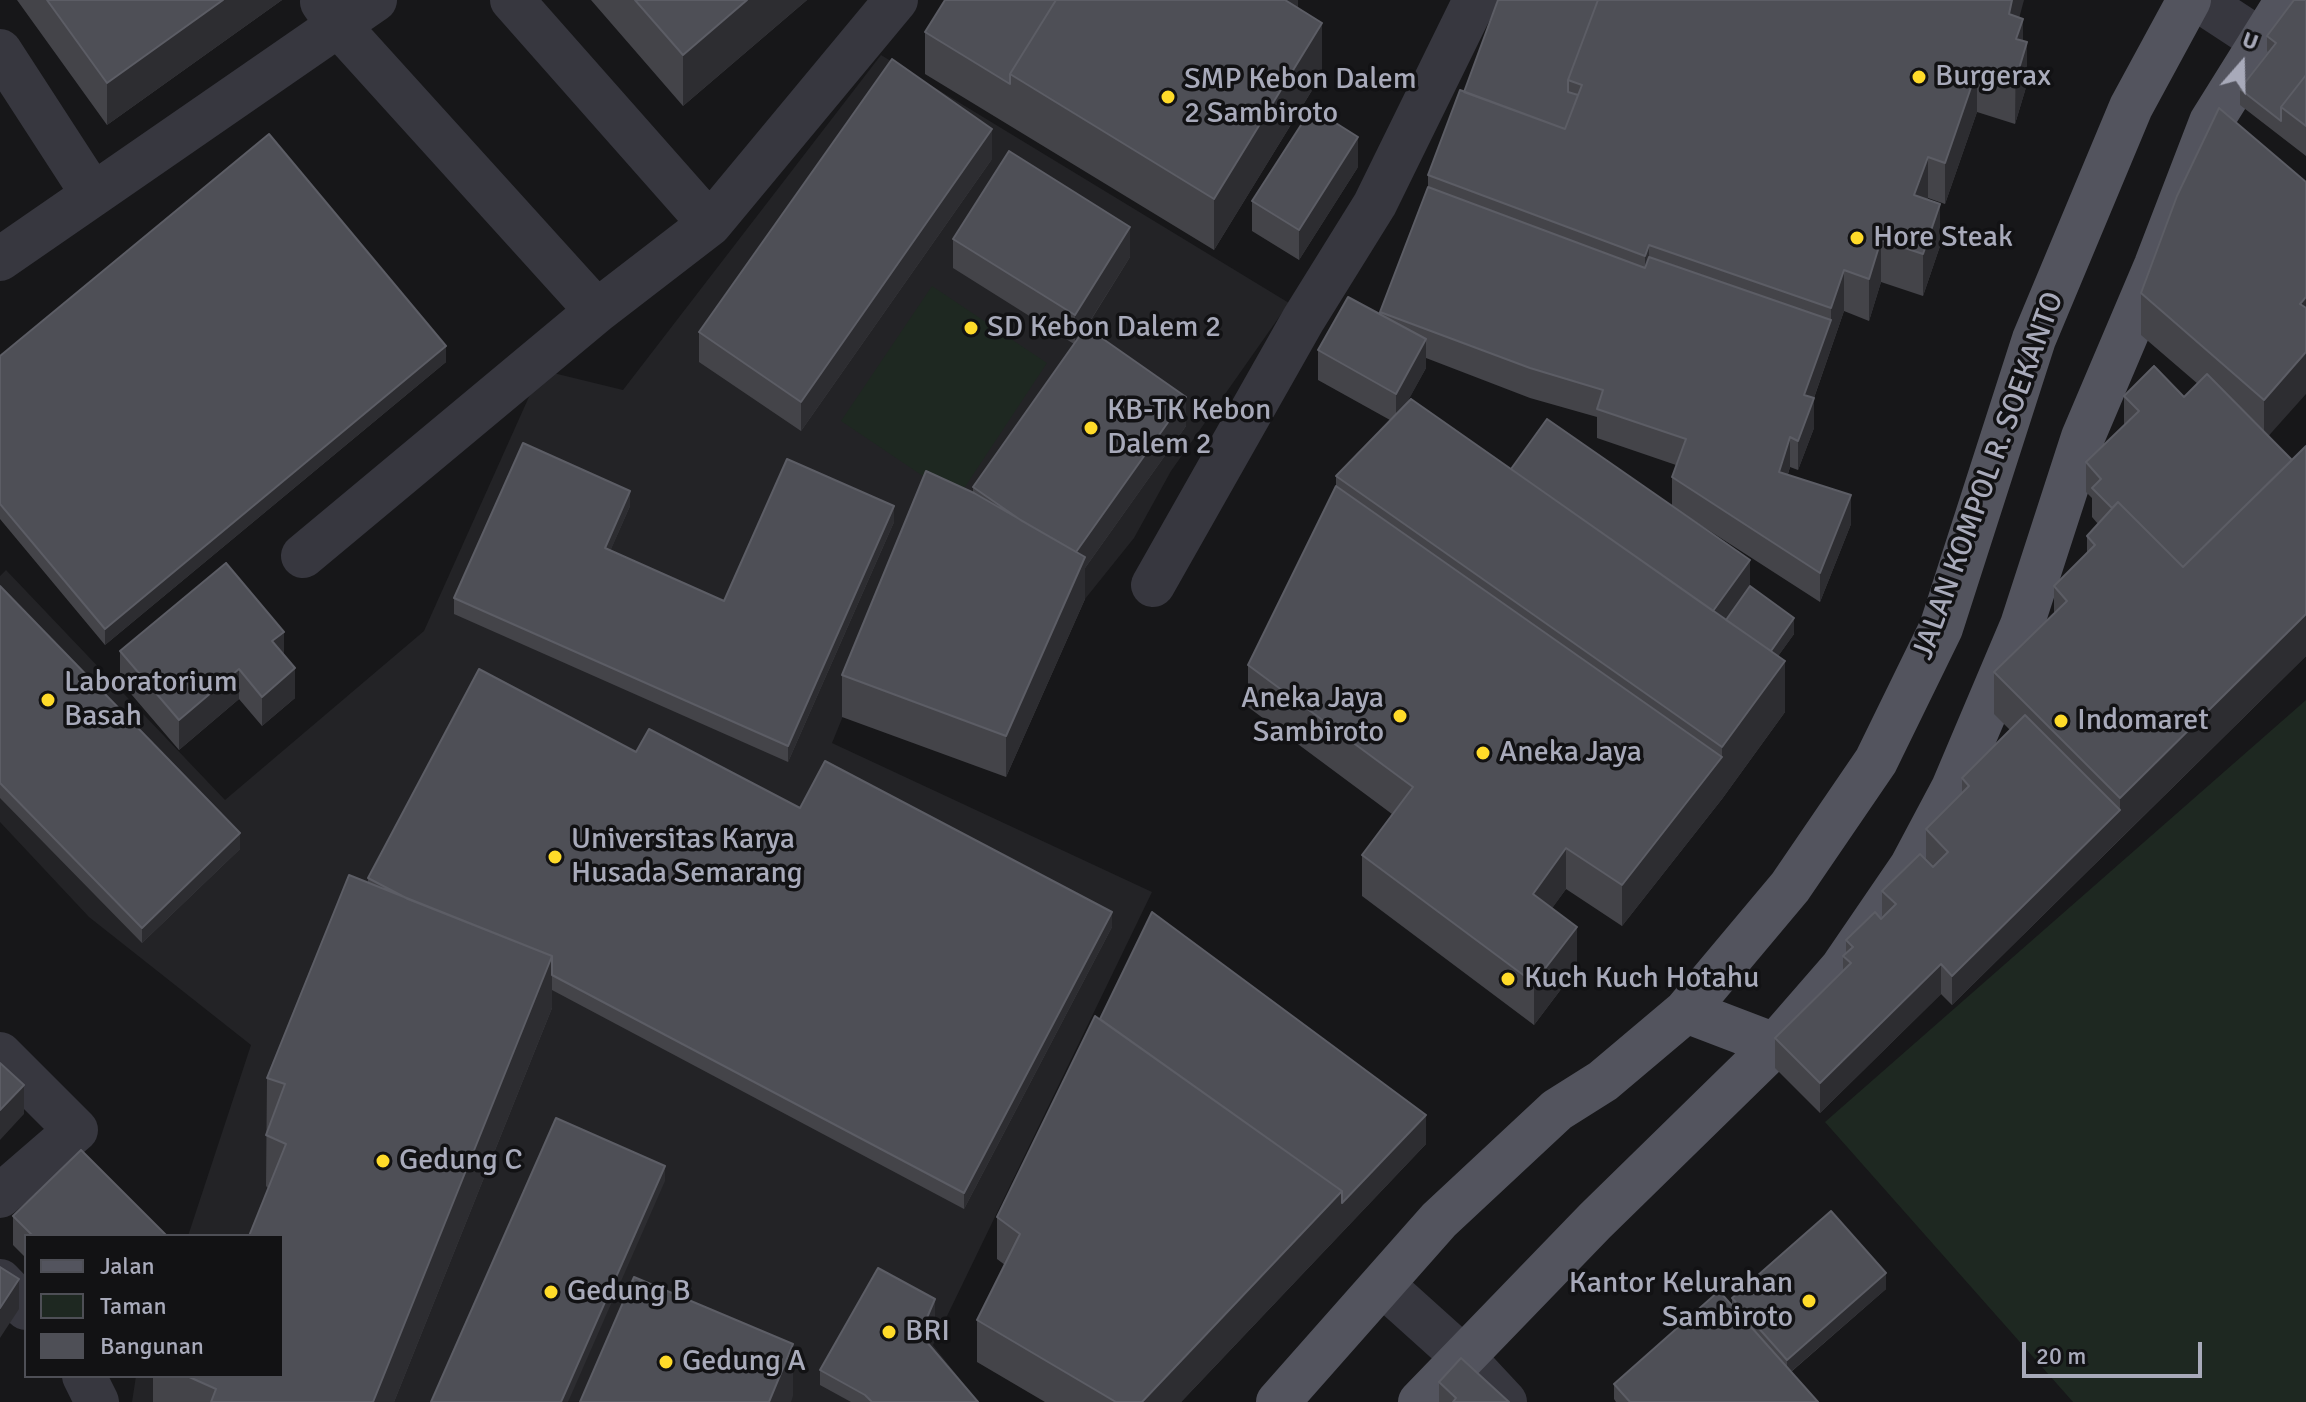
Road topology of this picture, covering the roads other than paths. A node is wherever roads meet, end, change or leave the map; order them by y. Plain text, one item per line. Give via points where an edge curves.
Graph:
1 (375, 0) edge
2 (512, 0) edge
3 (896, 0) edge
4 (1475, 0) edge
5 (2189, 0) edge
6 (2199, 0) edge
7 (2287, 0) edge
8 (329, 12) edge
9 (2263, 42) junction
10 (0, 51) edge
11 (92, 193) junction
12 (710, 224) junction
13 (0, 259) edge
14 (597, 311) junction
15 (303, 556) dead end
16 (1153, 585) dead end
17 (1686, 1011) junction
18 (1775, 1045) junction
19 (0, 1054) edge
20 (0, 1196) edge
21 (0, 1281) edge
22 (1384, 1286) junction
23 (24, 1306) edge
24 (1464, 1358) junction
25 (85, 1378) edge
26 (97, 1402) edge
27 (1278, 1402) edge
28 (1420, 1402) edge
29 (1505, 1402) edge

1 - 8 street
2 - 12 street
3 - 12 street
4 - 16 street via 1375,204
5 - 17 main road, JALAN KOMPOL R. SOEKANTO via 2131,107 2034,339 1941,628 1876,761 1790,887
6 - 9 street
7 - 9 main road
8 - 11 street
8 - 14 street
9 - 18 main road via 2224,137 2156,265 2083,437 2022,625 1953,788 1871,929
10 - 11 street
11 - 13 street
12 - 14 street
14 - 15 street
17 - 18 main road
17 - 22 main road, JALAN KOMPOL R. SOEKANTO via 1603,1081 1557,1110 1439,1220
18 - 24 main road
19 - 20 street via 76,1130
21 - 23 street
22 - 24 street
22 - 27 main road, JALAN KOMPOL R. SOEKANTO
24 - 28 main road
24 - 29 street
25 - 26 street

